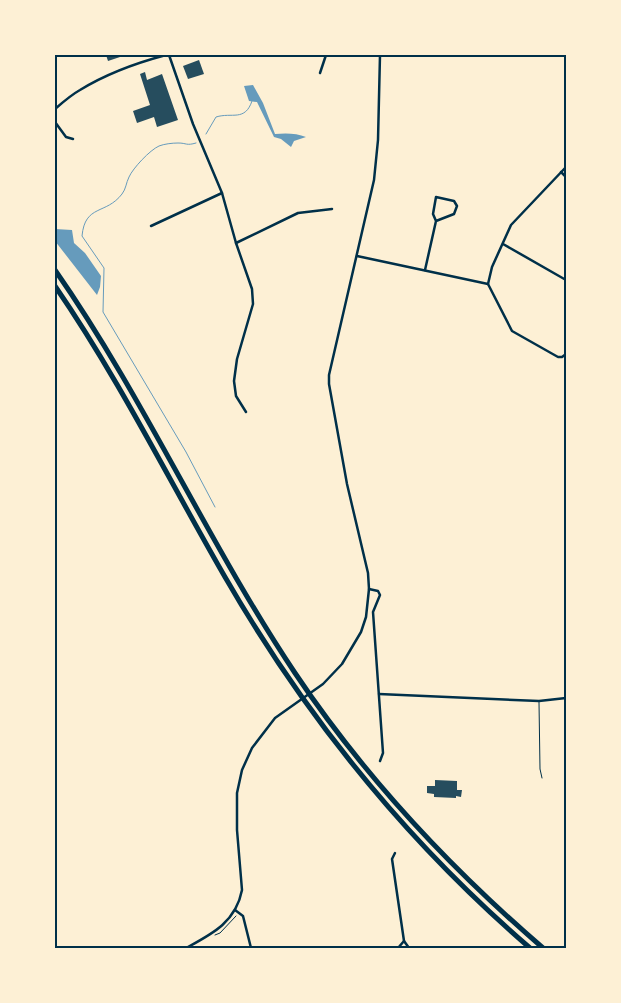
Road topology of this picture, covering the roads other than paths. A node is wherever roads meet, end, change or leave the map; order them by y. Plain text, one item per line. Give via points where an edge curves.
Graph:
1 (167, 55) edge
2 (326, 55) edge
3 (380, 55) edge
4 (320, 73) dead end
5 (55, 109) edge
6 (55, 122) edge
7 (74, 139) dead end
8 (566, 167) edge
9 (561, 172) junction
10 (566, 177) edge
11 (222, 193) junction
12 (332, 209) dead end
13 (436, 221) junction
14 (152, 226) dead end
15 (236, 243) junction
16 (502, 244) junction
17 (357, 256) junction
18 (55, 270) edge
19 (425, 270) junction
20 (566, 280) edge
21 (488, 284) junction
22 (55, 286) edge
23 (566, 354) edge
24 (246, 412) dead end
25 (369, 589) junction
26 (379, 694) junction
27 (566, 698) edge
28 (539, 702) junction
29 (380, 761) dead end
30 (542, 778) dead end
31 (395, 854) dead end
32 (235, 910) junction
33 (404, 941) junction
34 (186, 948) edge
35 (251, 948) edge
36 (398, 948) edge
37 (408, 948) edge
38 (530, 948) edge
39 (543, 948) edge

1 - 5 street via 97,80 78,90
1 - 11 street
2 - 4 street
3 - 17 street via 374,180
6 - 7 street via 66,137
8 - 9 street
9 - 10 street
9 - 16 street via 511,224
11 - 14 street
11 - 15 street
12 - 15 street via 298,213
13 - 13 street via 433,214 436,197 454,201 457,206 454,214
13 - 19 street
15 - 24 street via 252,289 253,304 234,381 236,396
16 - 20 street
16 - 21 street
17 - 19 street
17 - 25 street via 329,384
18 - 39 highway via 134,394 251,603 315,701 357,757 428,839 483,895
19 - 21 street
21 - 23 street via 512,330 558,357
22 - 38 highway via 107,365 226,578 309,708 425,849
25 - 26 street via 378,591 380,595 373,612
25 - 32 street via 361,632 342,664 323,684 275,718 252,748 242,770 237,793 242,890
26 - 28 street
26 - 29 street via 383,753
27 - 28 street
28 - 30 lane
31 - 33 street via 392,859
32 - 34 street via 225,924
32 - 35 street via 243,916
33 - 36 street
33 - 37 street

